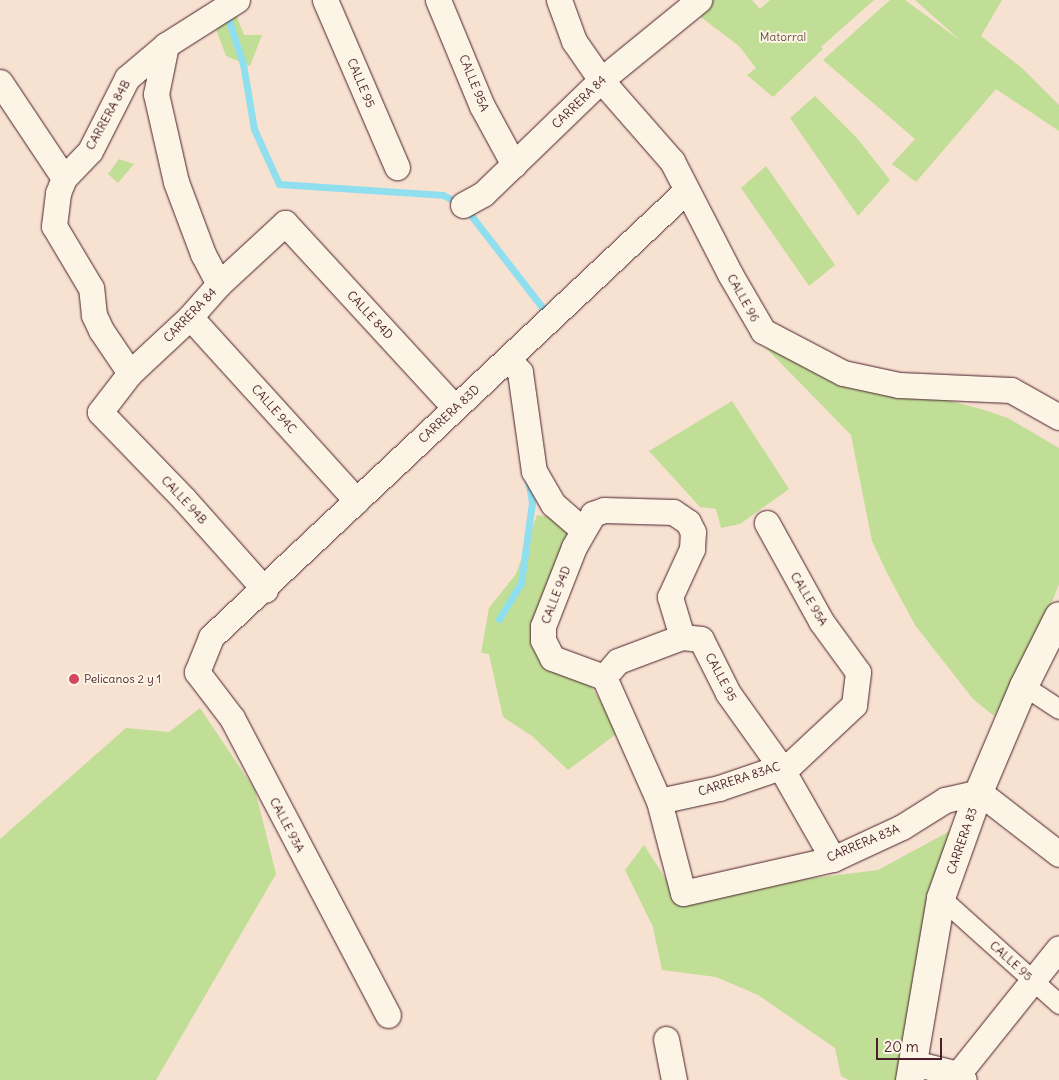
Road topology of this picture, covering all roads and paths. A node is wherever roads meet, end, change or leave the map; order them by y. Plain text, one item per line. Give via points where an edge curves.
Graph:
1 (237, 0) edge
2 (325, 0) edge
3 (438, 0) edge
4 (559, 0) edge
5 (699, 0) edge
6 (166, 46) junction
7 (601, 80) junction
8 (0, 82) edge
9 (514, 165) junction
10 (397, 167) dead end
11 (64, 178) junction
12 (686, 191) junction
13 (463, 205) dead end
14 (285, 223) joint
15 (219, 284) junction
16 (190, 317) junction
17 (509, 360) junction
18 (130, 374) junction
19 (454, 407) junction
20 (100, 412) joint
21 (1059, 417) edge
22 (357, 501) junction
23 (767, 523) dead end
24 (582, 529) junction
25 (265, 590) junction
26 (1057, 626) edge
27 (211, 637) joint
28 (682, 637) junction
29 (858, 672) joint
30 (604, 676) junction
31 (1024, 686) junction
32 (1059, 710) edge
33 (780, 766) junction
34 (978, 792) junction
35 (659, 801) junction
36 (1055, 841) edge
37 (833, 859) junction
38 (941, 898) junction
39 (1059, 948) edge
40 (1032, 980) junction
41 (1059, 1004) edge
42 (388, 1015) dead end
43 (666, 1039) dead end
44 (912, 1072) edge
45 (961, 1077) edge
46 (674, 1080) edge

1 - 6 street, CARRERA 84B
2 - 10 street, CALLE 95
3 - 9 street, CALLE 95A via 482,106
4 - 7 street, CALLE 96 via 574,41
5 - 7 street, CARRERA 84
6 - 11 street, CARRERA 84B via 127,78 90,151
6 - 15 street via 156,94 176,182 203,254
7 - 9 street, CARRERA 84
7 - 12 street, CALLE 96 via 672,161
8 - 11 street
9 - 13 street, CARRERA 84 via 483,194
11 - 18 street, CARRERA 84B via 54,209 54,226 91,288 94,315 100,330
12 - 17 street, CARRERA 83D
12 - 21 street, CALLE 96 via 757,324 778,342 843,373 870,380 899,385 1010,390
14 - 15 street, CARRERA 84
14 - 19 street, CALLE 84D
15 - 16 street, CARRERA 84
16 - 18 street, CARRERA 84
16 - 22 street, CALLE 94C
17 - 19 street, CARRERA 83D
17 - 24 street via 520,372 534,471 553,504
18 - 20 street, CARRERA 84
19 - 22 street, CARRERA 83D
20 - 25 street, CALLE 94B
22 - 25 street, CARRERA 83D
23 - 29 street, CALLE 95A via 821,621
24 - 28 street via 588,519 604,510 673,512 688,522 693,532 692,549 670,597
24 - 30 street, CALLE 94D via 543,626 543,640 552,658
25 - 27 street, CARRERA 83D
26 - 31 street, CARRERA 83
27 - 42 street, CALLE 93A via 197,672 232,718
28 - 30 street via 618,661
28 - 33 street, CALLE 95 via 701,639 728,693
29 - 33 street, CARRERA 83AC via 854,705 792,763
30 - 35 street
31 - 32 street
31 - 34 street, CARRERA 83
33 - 35 street, CARRERA 83AC via 719,788
33 - 37 street, CALLE 95
34 - 36 street
34 - 37 street, CARRERA 83A via 945,800 902,827
34 - 38 street, CARRERA 83
35 - 37 street, CARRERA 83A via 683,893
38 - 40 street, CALLE 95
38 - 44 street, CARRERA 83
39 - 40 street
40 - 41 street, CALLE 95
40 - 45 street
43 - 46 street
44 - 45 street

